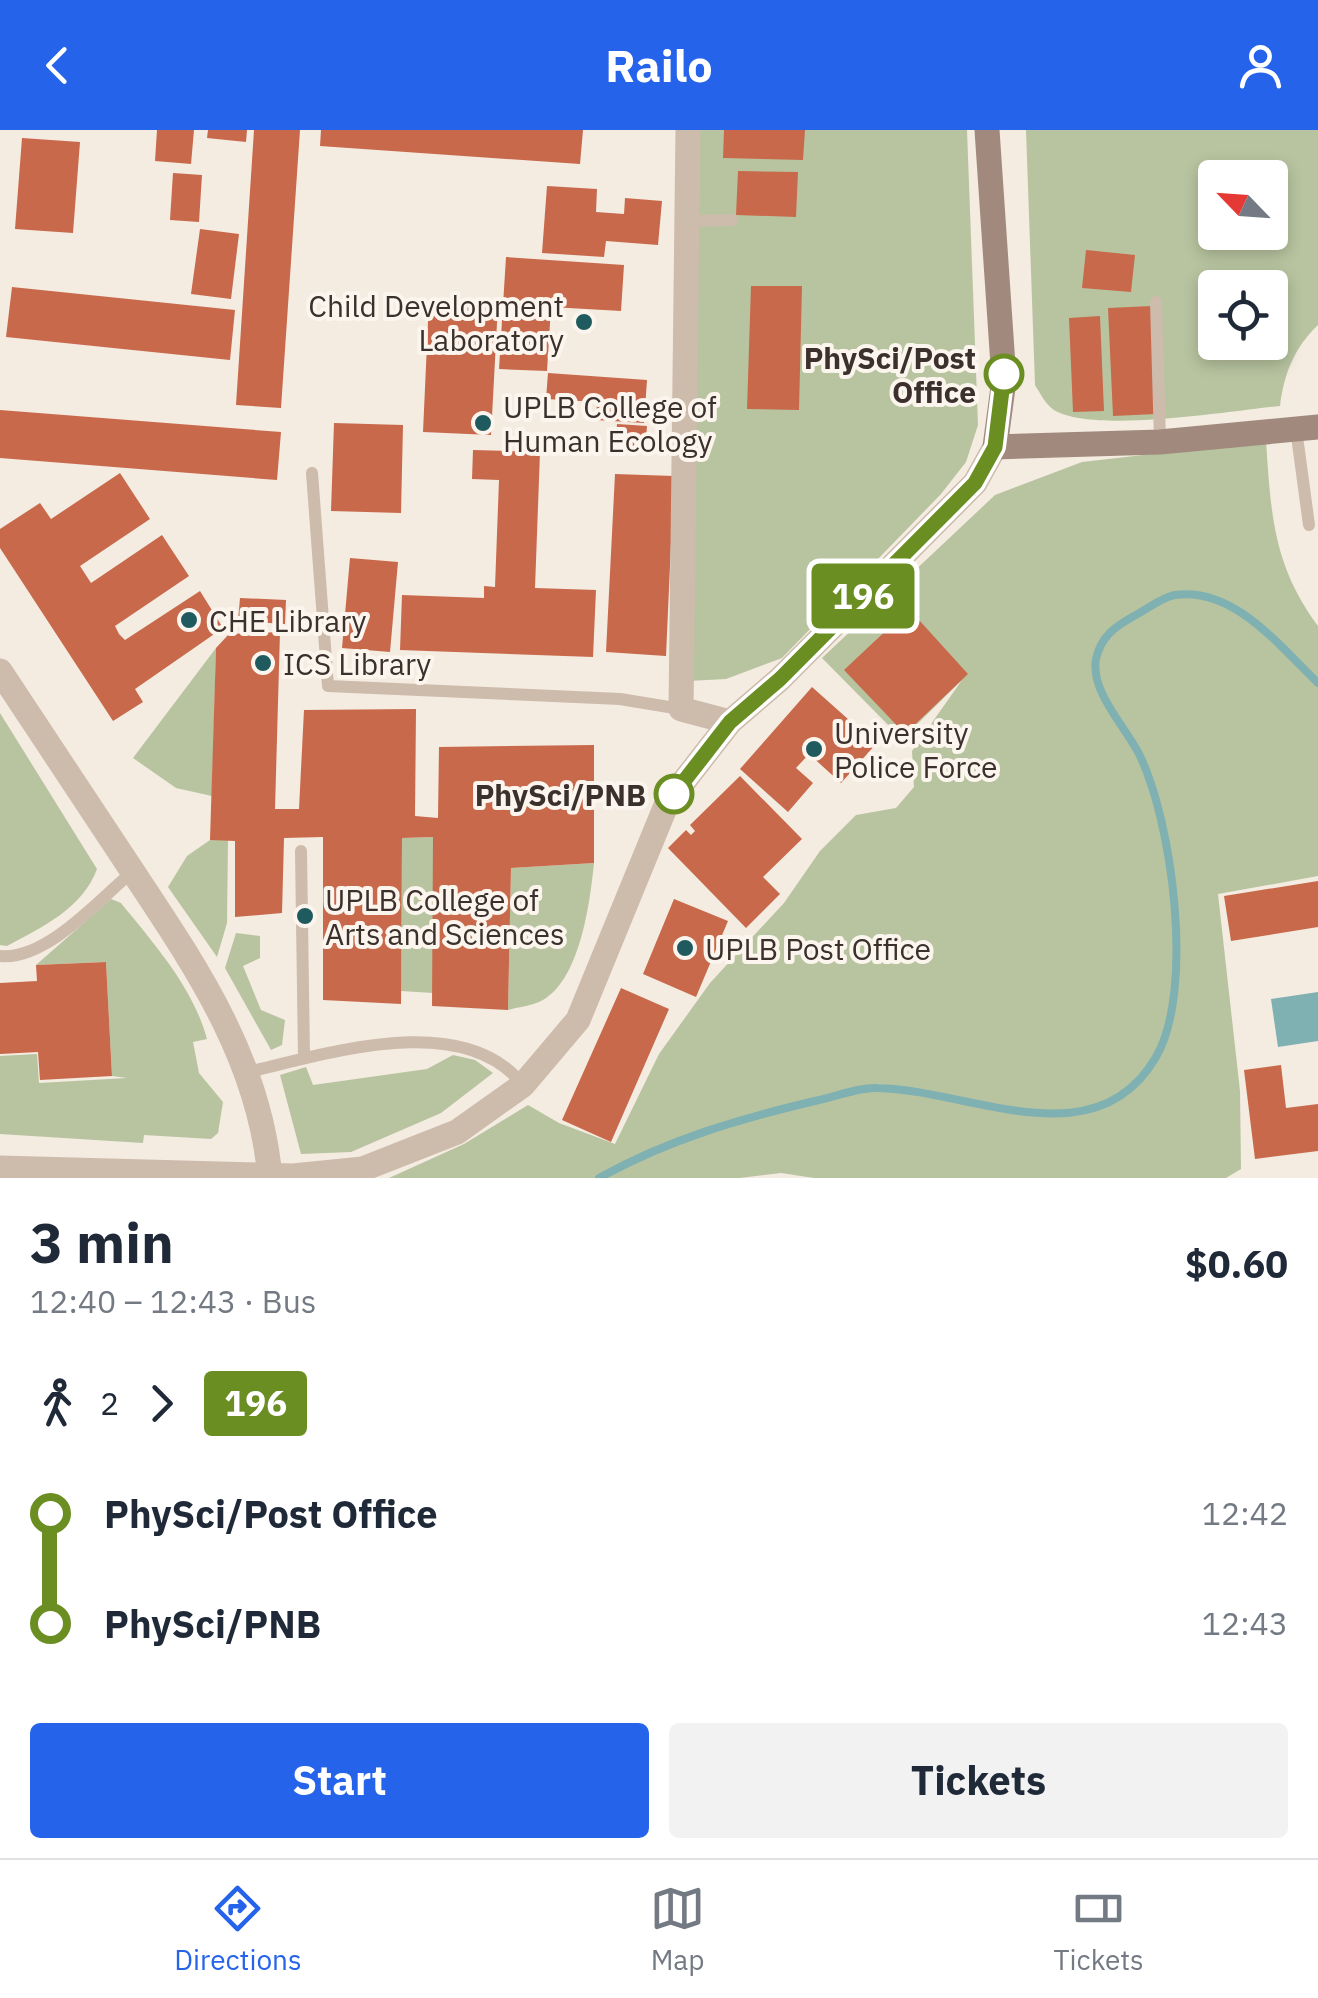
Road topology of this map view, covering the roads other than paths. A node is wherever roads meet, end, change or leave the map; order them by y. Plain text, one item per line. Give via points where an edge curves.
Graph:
1 (688, 130) edge
2 (987, 130) edge
3 (732, 220) dead end
4 (688, 221) junction
5 (1156, 302) dead end
6 (1307, 428) edge
7 (1160, 442) junction
8 (995, 447) junction
9 (312, 472) dead end
10 (1309, 525) dead end
11 (0, 671) edge
12 (681, 709) junction
13 (730, 722) junction
14 (301, 850) dead end
15 (133, 871) junction
16 (0, 956) edge
17 (304, 1056) junction
18 (248, 1072) junction
19 (523, 1085) junction
20 (0, 1168) edge
21 (270, 1177) edge

1 - 4 street
2 - 8 street via 1004,380
3 - 4 lane
4 - 12 street
5 - 7 lane
6 - 7 street
6 - 10 lane
7 - 8 street
8 - 13 street via 975,483
9 - 12 lane via 328,686 620,699
11 - 15 street
12 - 13 street
13 - 19 street via 667,803 578,1020
14 - 17 lane
15 - 16 lane via 64,932
15 - 18 street via 202,974
17 - 18 lane
17 - 19 lane via 458,1043 511,1070
18 - 21 street
19 - 21 street via 457,1132 364,1170
20 - 21 street

